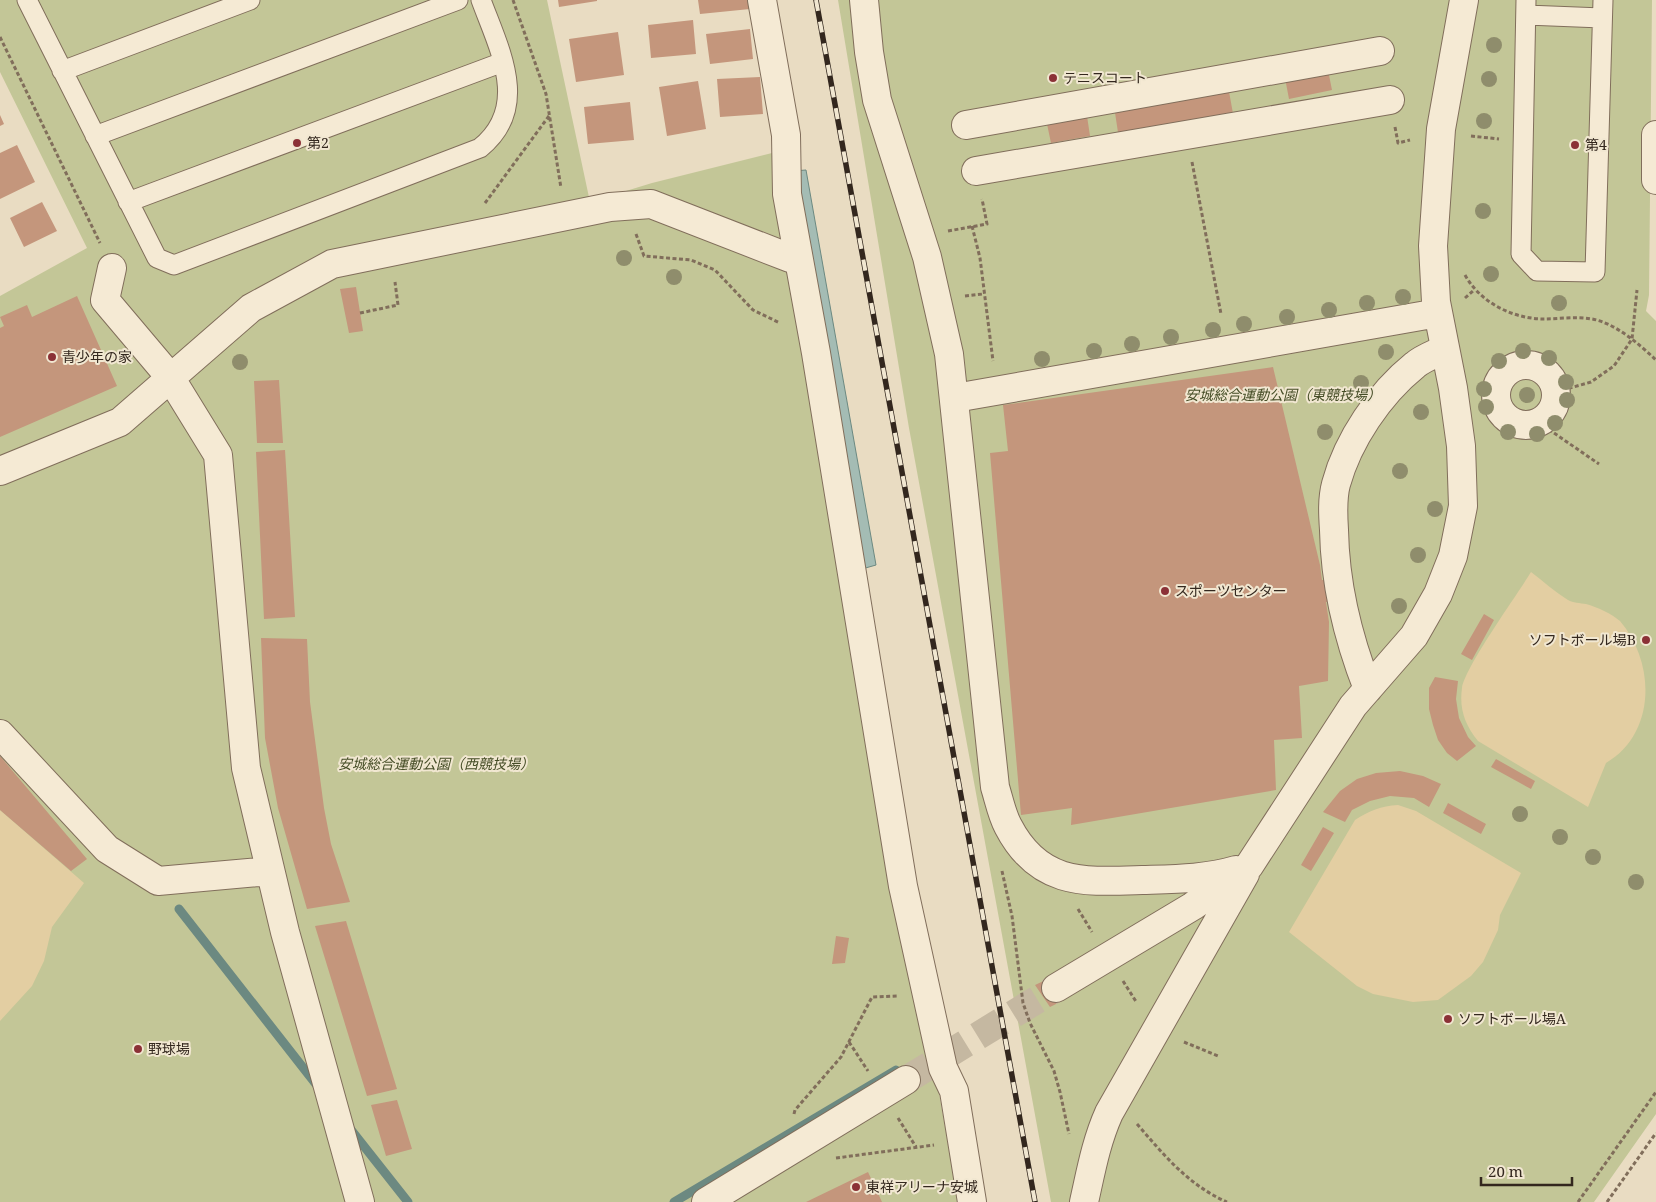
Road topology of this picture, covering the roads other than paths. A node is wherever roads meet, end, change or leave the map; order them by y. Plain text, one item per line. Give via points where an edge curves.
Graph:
1 (250, 0) edge
2 (458, 0) edge
3 (481, 0) edge
4 (762, 0) edge
5 (864, 0) edge
6 (1464, 0) edge
7 (30, 1) edge
8 (1526, 8) edge
9 (1602, 9) edge
10 (1380, 51) dead end
11 (503, 62) junction
12 (62, 71) junction
13 (1390, 100) dead end
14 (966, 126) dead end
15 (1656, 135) edge
16 (95, 136) junction
17 (976, 171) dead end
18 (1656, 180) edge
19 (128, 202) junction
20 (790, 258) dead end
21 (112, 268) road end
22 (1438, 313) junction
23 (1445, 349) junction
24 (170, 376) junction
25 (1556, 392) joint
26 (955, 398) junction
27 (0, 471) edge
28 (1368, 689) junction
29 (0, 734) edge
30 (1249, 866) junction
31 (270, 870) junction
32 (1056, 988) tunnel mouth
33 (906, 1080) tunnel mouth
34 (360, 1202) edge
35 (706, 1202) edge
36 (972, 1202) edge
37 (1084, 1202) edge

1 - 12 lane
2 - 16 lane
3 - 11 lane
4 - 36 street via 786,135 787,194 903,886 943,1068 954,1091
5 - 26 street via 877,100 920,236 949,354
6 - 22 street via 1441,133 1433,246
7 - 12 lane
8 - 9 lane
8 - 9 lane via 1521,254 1537,271 1595,272
10 - 14 street
11 - 19 lane
11 - 19 lane via 509,96 506,112 492,138 480,148 174,266 157,258
12 - 16 lane
13 - 17 street
15 - 18 street
16 - 19 lane
20 - 24 street via 651,204 610,207 332,264 251,308
21 - 24 street via 105,300
22 - 23 street
22 - 26 street
23 - 28 street via 1461,446 1463,506 1453,556 1438,594 1414,636
23 - 28 street via 1416,364 1372,412 1357,435 1336,486 1334,547 1340,590 1348,633
24 - 27 street via 120,422
24 - 31 street via 218,455 246,768
25 - 25 street via 1550,376 1542,369 1522,365 1512,368 1498,383 1497,401 1506,417 1524,425 1538,422 1549,414
26 - 30 street via 995,787 1008,826 1024,850 1041,867 1065,878 1090,882 1189,878 1219,875
28 - 30 street via 1353,706
29 - 31 street via 107,849 158,881
30 - 32 street via 1193,906
30 - 37 street via 1117,1098 1099,1135
31 - 34 street
33 - 35 street

